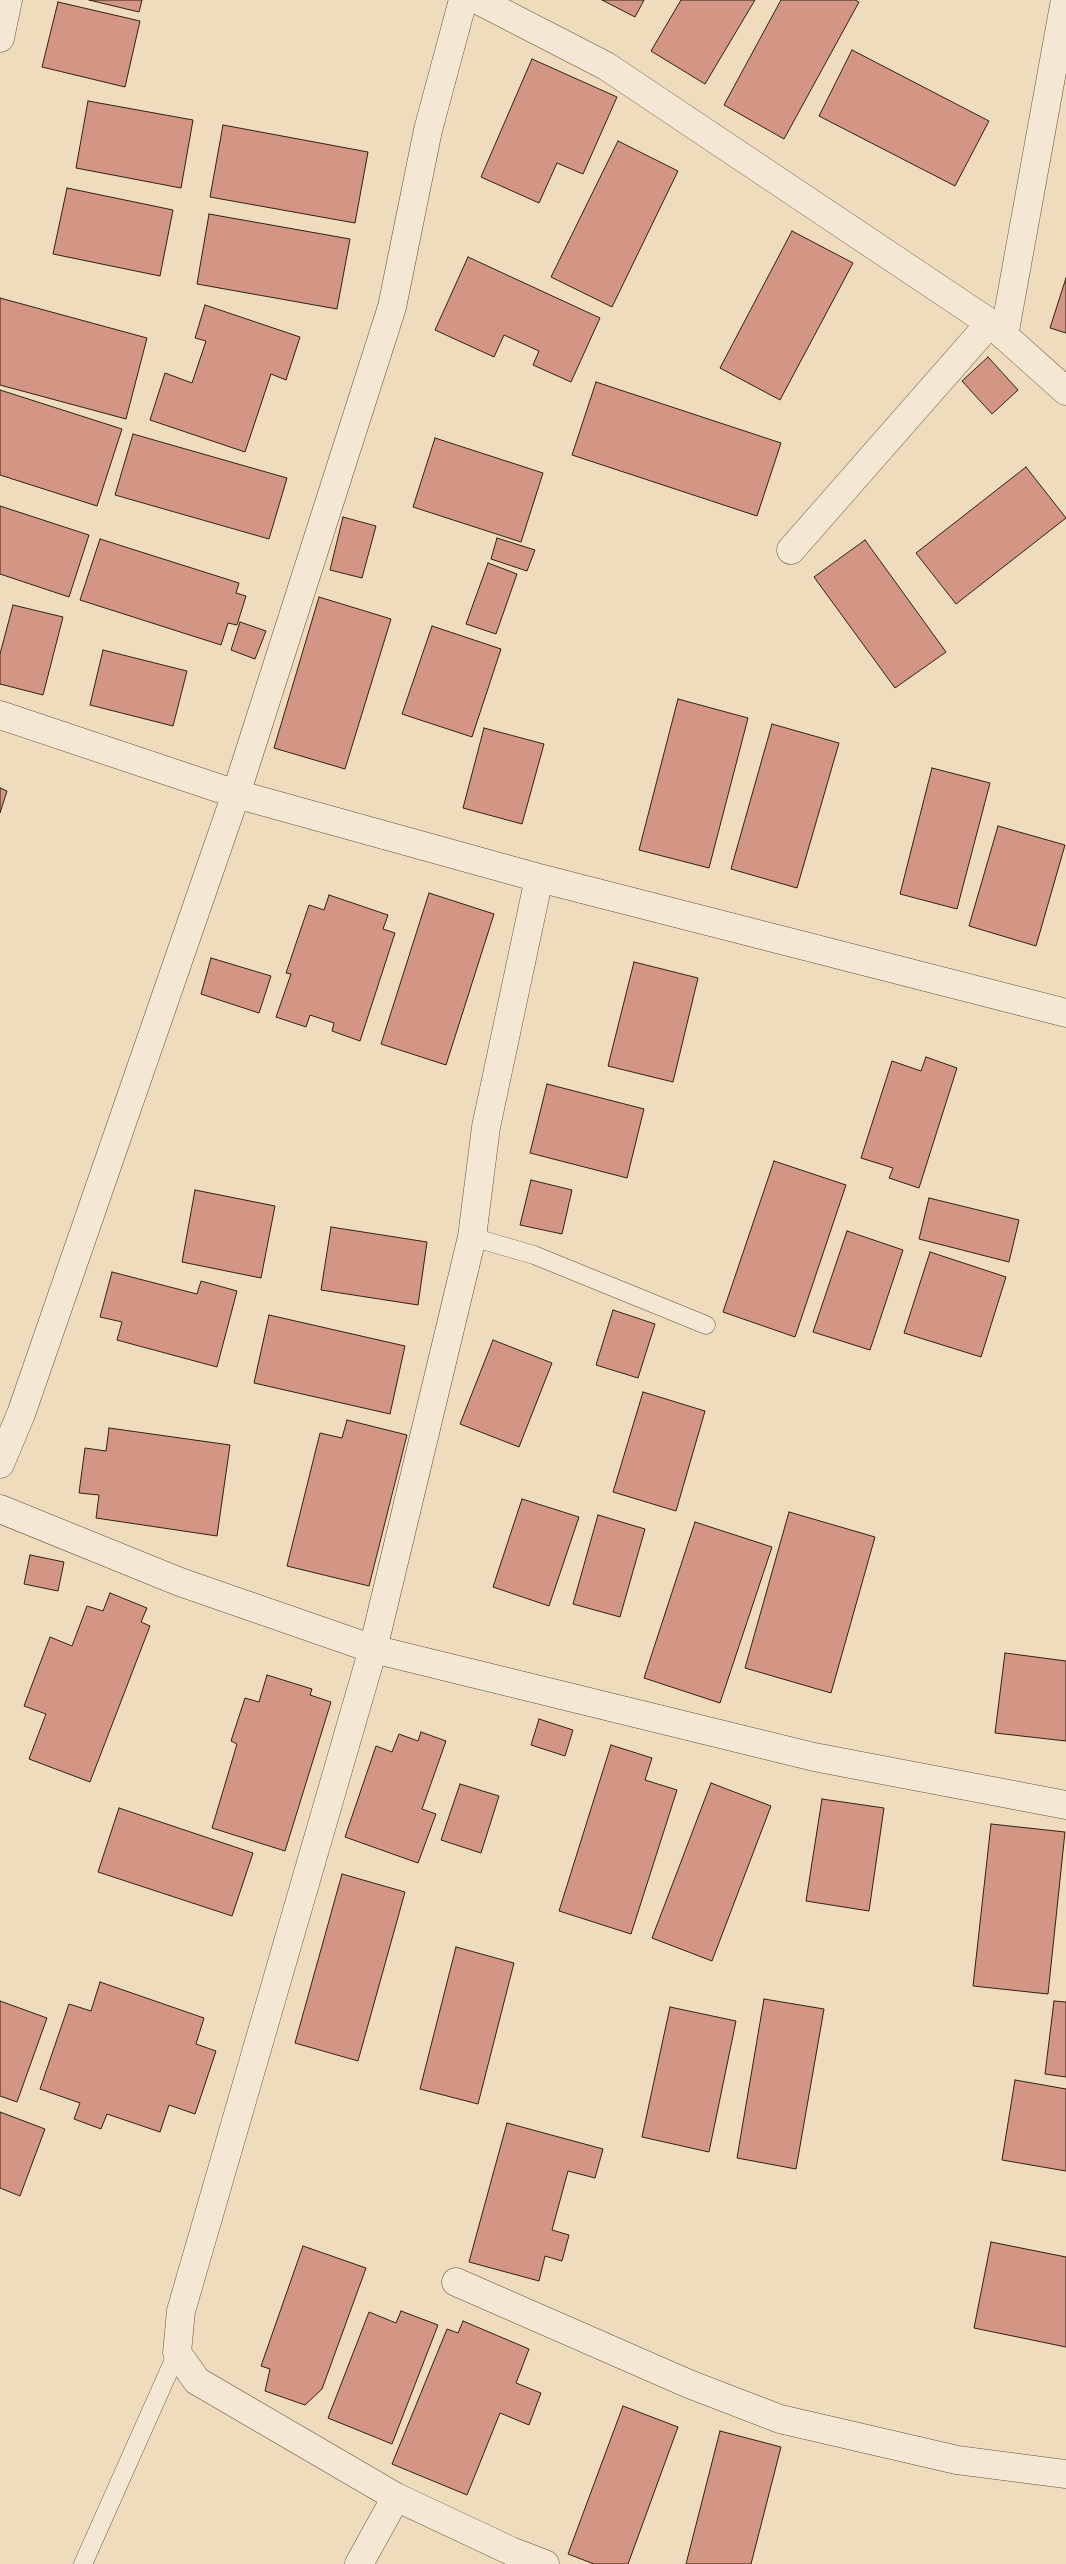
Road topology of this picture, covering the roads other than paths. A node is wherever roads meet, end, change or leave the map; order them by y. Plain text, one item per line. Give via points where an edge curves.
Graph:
1 (8, 0) edge
2 (463, 0) edge
3 (478, 0) edge
4 (1065, 0) edge
5 (0, 38) edge
6 (997, 330) junction
7 (1066, 391) edge
8 (791, 550) dead end
9 (0, 715) edge
10 (236, 794) junction
11 (539, 878) junction
12 (1066, 1013) edge
13 (472, 1237) junction
14 (706, 1324) dead end
15 (10, 1415) edge
16 (0, 1464) edge
17 (0, 1509) edge
18 (374, 1649) junction
19 (1066, 1805) edge
20 (456, 2282) dead end
21 (177, 2353) junction
22 (1066, 2474) edge
23 (396, 2497) junction
24 (83, 2564) edge
25 (360, 2564) edge
26 (545, 2564) edge

1 - 5 street
2 - 10 street via 428,130 392,306
3 - 6 street via 606,66
4 - 6 street
6 - 7 street
6 - 8 street
9 - 10 street
10 - 11 street
10 - 15 street
11 - 12 street
11 - 13 street via 486,1127
13 - 14 lane via 534,1255
13 - 18 street
15 - 16 street
17 - 18 street via 180,1582
18 - 19 street via 814,1756
18 - 21 street via 181,2311
20 - 22 street via 689,2384 780,2419 956,2460
21 - 23 street via 197,2381
21 - 24 lane
23 - 25 street
23 - 26 street

